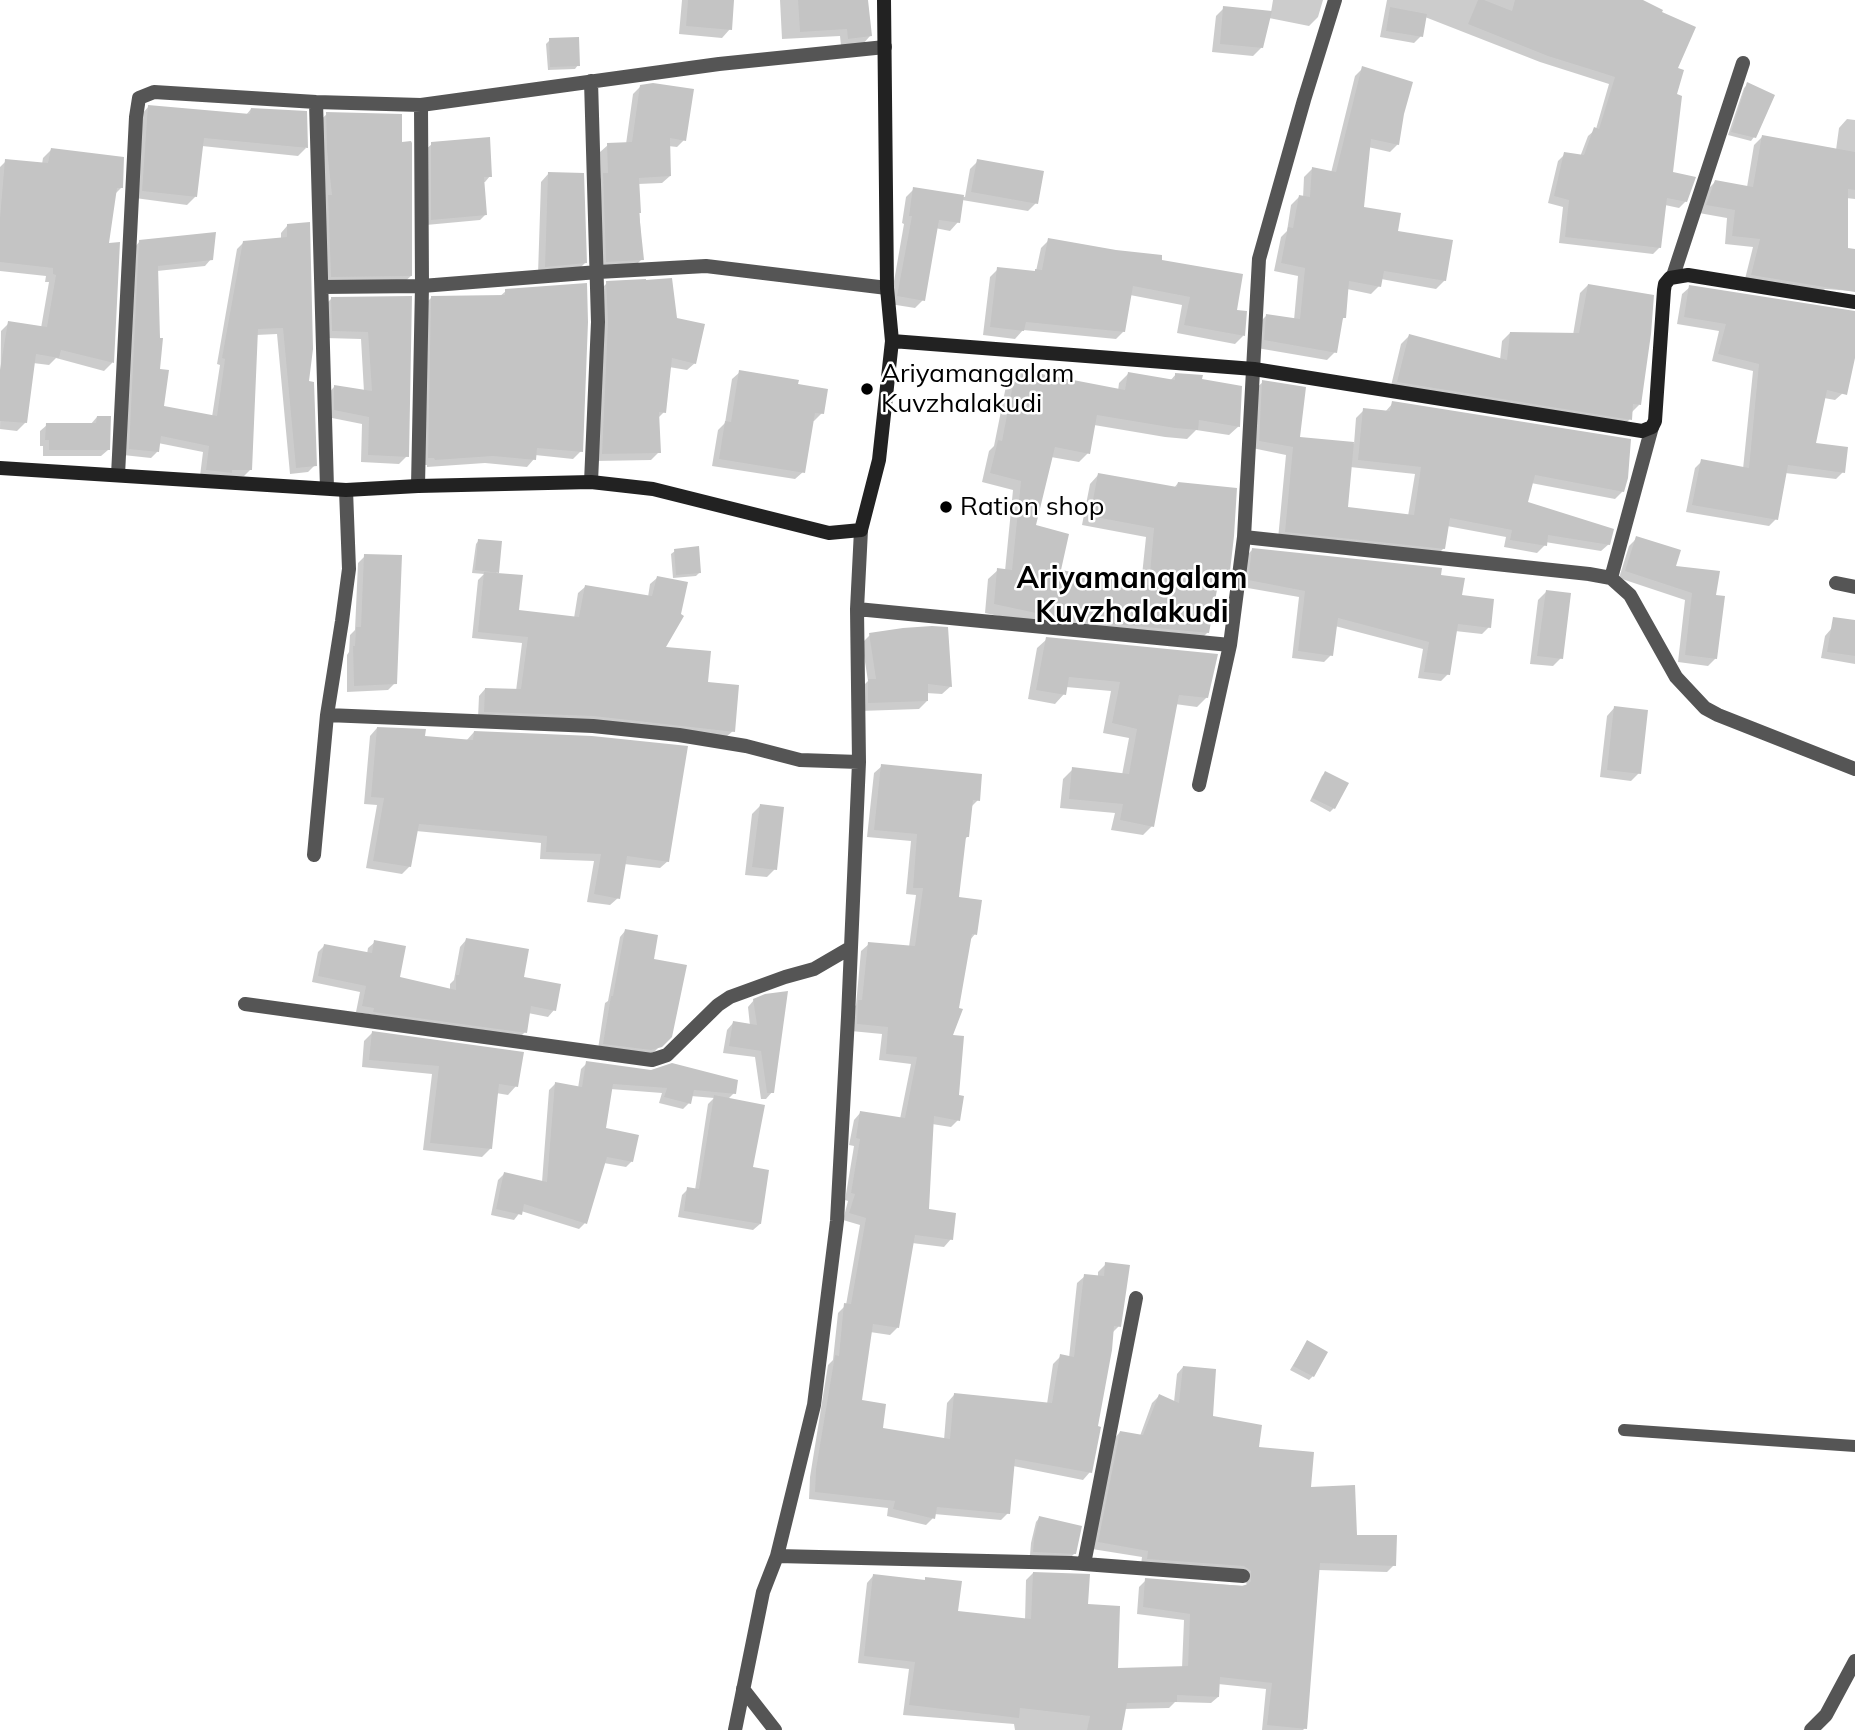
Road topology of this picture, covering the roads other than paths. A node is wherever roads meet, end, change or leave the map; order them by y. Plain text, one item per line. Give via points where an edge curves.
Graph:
1 (884, 0) edge
2 (1335, 0) edge
3 (885, 47) junction
4 (1743, 63) dead end
5 (592, 81) junction
6 (316, 102) junction
7 (421, 105) junction
8 (598, 272) junction
9 (1673, 276) junction
10 (422, 286) junction
11 (322, 287) junction
12 (887, 288) junction
13 (1855, 302) edge
14 (892, 341) junction
15 (1254, 369) junction
16 (1652, 427) junction
17 (0, 468) edge
18 (118, 475) junction
19 (591, 482) junction
20 (418, 486) junction
21 (327, 488) junction
22 (345, 490) junction
23 (861, 530) junction
24 (1244, 537) junction
25 (1611, 578) junction
26 (1836, 583) dead end
27 (1855, 587) edge
28 (857, 610) junction
29 (1230, 645) junction
30 (327, 715) junction
31 (859, 762) junction
32 (1855, 769) edge
33 (1199, 785) dead end
34 (314, 855) dead end
35 (850, 948) junction
36 (246, 1004) dead end
37 (1136, 1298) dead end
38 (1624, 1430) dead end
39 (1855, 1446) edge
40 (777, 1556) junction
41 (1084, 1564) junction
42 (1243, 1576) dead end
43 (1855, 1661) edge
44 (743, 1689) junction
45 (735, 1730) edge
46 (775, 1730) edge
47 (1811, 1730) edge

1 - 3 street
2 - 15 street via 1259,259
3 - 5 street
3 - 12 street
4 - 9 street
5 - 7 street
5 - 8 street
6 - 7 street
6 - 11 street
6 - 18 street via 154,92 139,98
7 - 10 street
8 - 10 street
8 - 12 street via 706,266
8 - 19 street
9 - 13 street
9 - 16 street via 1664,287
10 - 11 street
10 - 20 street
11 - 21 street
12 - 14 street
14 - 15 street
14 - 23 street via 879,460
15 - 16 street via 1631,430
15 - 24 street
16 - 25 street
17 - 18 street
18 - 21 street
19 - 20 street
19 - 23 street via 653,489 829,533
20 - 22 street
21 - 22 street
22 - 30 street via 349,569
23 - 28 street
24 - 25 street
24 - 29 street
25 - 32 street via 1630,595 1676,677 1705,708
26 - 27 street
28 - 29 street
28 - 31 street
29 - 33 street
30 - 31 street via 593,726 746,746 800,760
30 - 34 street
31 - 35 street
35 - 36 street via 814,969 718,1004 667,1055 652,1060
35 - 40 street via 837,1221 814,1405
37 - 41 street
38 - 39 lane
40 - 41 street
40 - 44 street via 763,1592
41 - 42 street
43 - 47 street via 1826,1715
44 - 45 street
44 - 46 street

